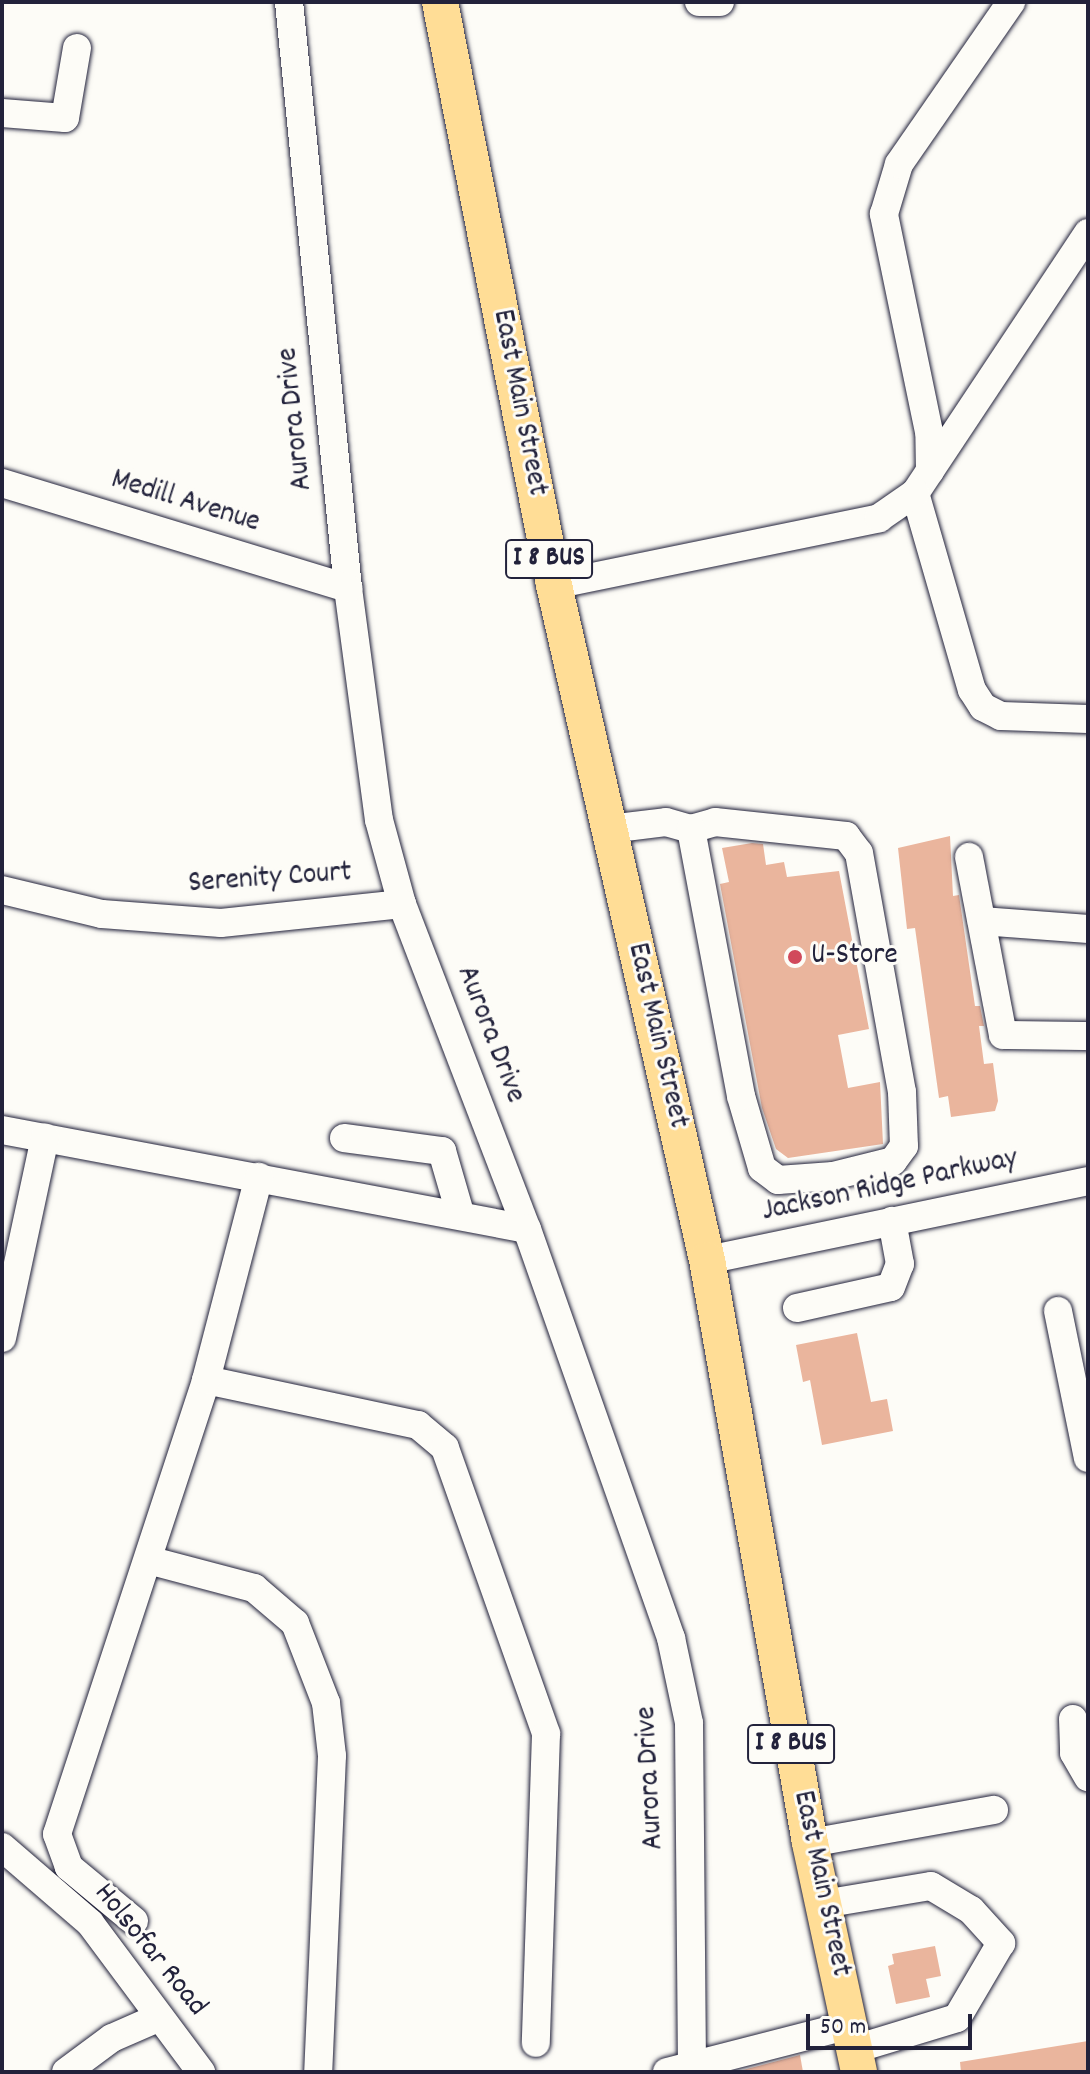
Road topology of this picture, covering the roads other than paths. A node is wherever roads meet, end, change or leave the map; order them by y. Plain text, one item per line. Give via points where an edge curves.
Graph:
1 (289, 2) edge
2 (440, 2) edge
3 (699, 2) edge
4 (720, 2) edge
5 (1011, 2) edge
6 (77, 48) dead end
7 (2, 113) edge
8 (1088, 233) edge
9 (923, 482) junction
10 (2, 483) edge
11 (554, 585) junction
12 (348, 588) junction
13 (1088, 719) edge
14 (609, 829) junction
15 (691, 829) junction
16 (969, 857) dead end
17 (2, 890) edge
18 (402, 904) junction
19 (982, 921) junction
20 (1088, 929) edge
21 (1088, 1036) edge
22 (2, 1130) edge
23 (45, 1138) junction
24 (344, 1138) dead end
25 (259, 1177) junction
26 (1088, 1181) edge
27 (460, 1213) junction
28 (892, 1221) junction
29 (527, 1229) junction
30 (707, 1260) junction
31 (797, 1308) dead end
32 (1058, 1311) dead end
33 (2, 1338) edge
34 (1077, 1343) edge
35 (206, 1380) junction
36 (1088, 1458) edge
37 (148, 1560) junction
38 (1073, 1719) dead end
39 (1088, 1777) edge
40 (994, 1810) dead end
41 (810, 1843) junction
42 (2, 1847) edge
43 (823, 1904) junction
44 (134, 1921) dead end
45 (160, 2017) junction
46 (536, 2043) dead end
47 (855, 2049) edge
48 (684, 2069) edge
49 (66, 2072) edge
50 (201, 2072) edge
51 (318, 2072) edge

1 - 12 street, Aurora Drive
2 - 11 main road, East Main Street / I 8 BUS
3 - 4 street
5 - 9 street via 899,164 884,214 929,432
6 - 7 street via 65,118
8 - 9 street
9 - 11 street via 879,518
9 - 13 street via 972,690 983,707 1001,716
10 - 12 street, Medill Avenue
11 - 14 main road, East Main Street / I 8 BUS
12 - 18 street, Aurora Drive via 379,820
14 - 15 street via 666,822
14 - 30 main road, East Main Street / I 8 BUS
15 - 15 street via 751,1141 762,1168 778,1180 833,1176 893,1161 904,1146 902,1092 859,853 846,836 830,832 715,822
16 - 19 street
17 - 18 street, Serenity Court via 102,914 221,923
18 - 29 street, Aurora Drive
19 - 20 street
19 - 21 street via 1003,1035
22 - 23 street
23 - 25 street
23 - 33 street
24 - 27 street via 442,1151
25 - 27 street
25 - 35 street
26 - 28 street, Jackson Ridge Parkway
27 - 29 street
28 - 30 street, Jackson Ridge Parkway
28 - 31 street via 900,1264 891,1287
29 - 48 street, Aurora Drive via 671,1638 689,1723
30 - 41 main road, East Main Street / I 8 BUS
32 - 34 street
34 - 36 street
35 - 37 street
35 - 46 street via 418,1425 445,1448 546,1734
37 - 44 street via 57,1834 69,1867
37 - 51 street via 254,1588 295,1623 326,1703 332,1756
38 - 39 street via 1074,1753
40 - 41 street
41 - 43 main road, East Main Street / I 8 BUS
42 - 45 street, Holsofar Road via 90,1923
43 - 47 main road, East Main Street / I 8 BUS
43 - 47 street via 931,1886 971,1910 1001,1943 957,2018
45 - 49 street via 112,2038
45 - 50 street, Holsofar Road
47 - 48 street

